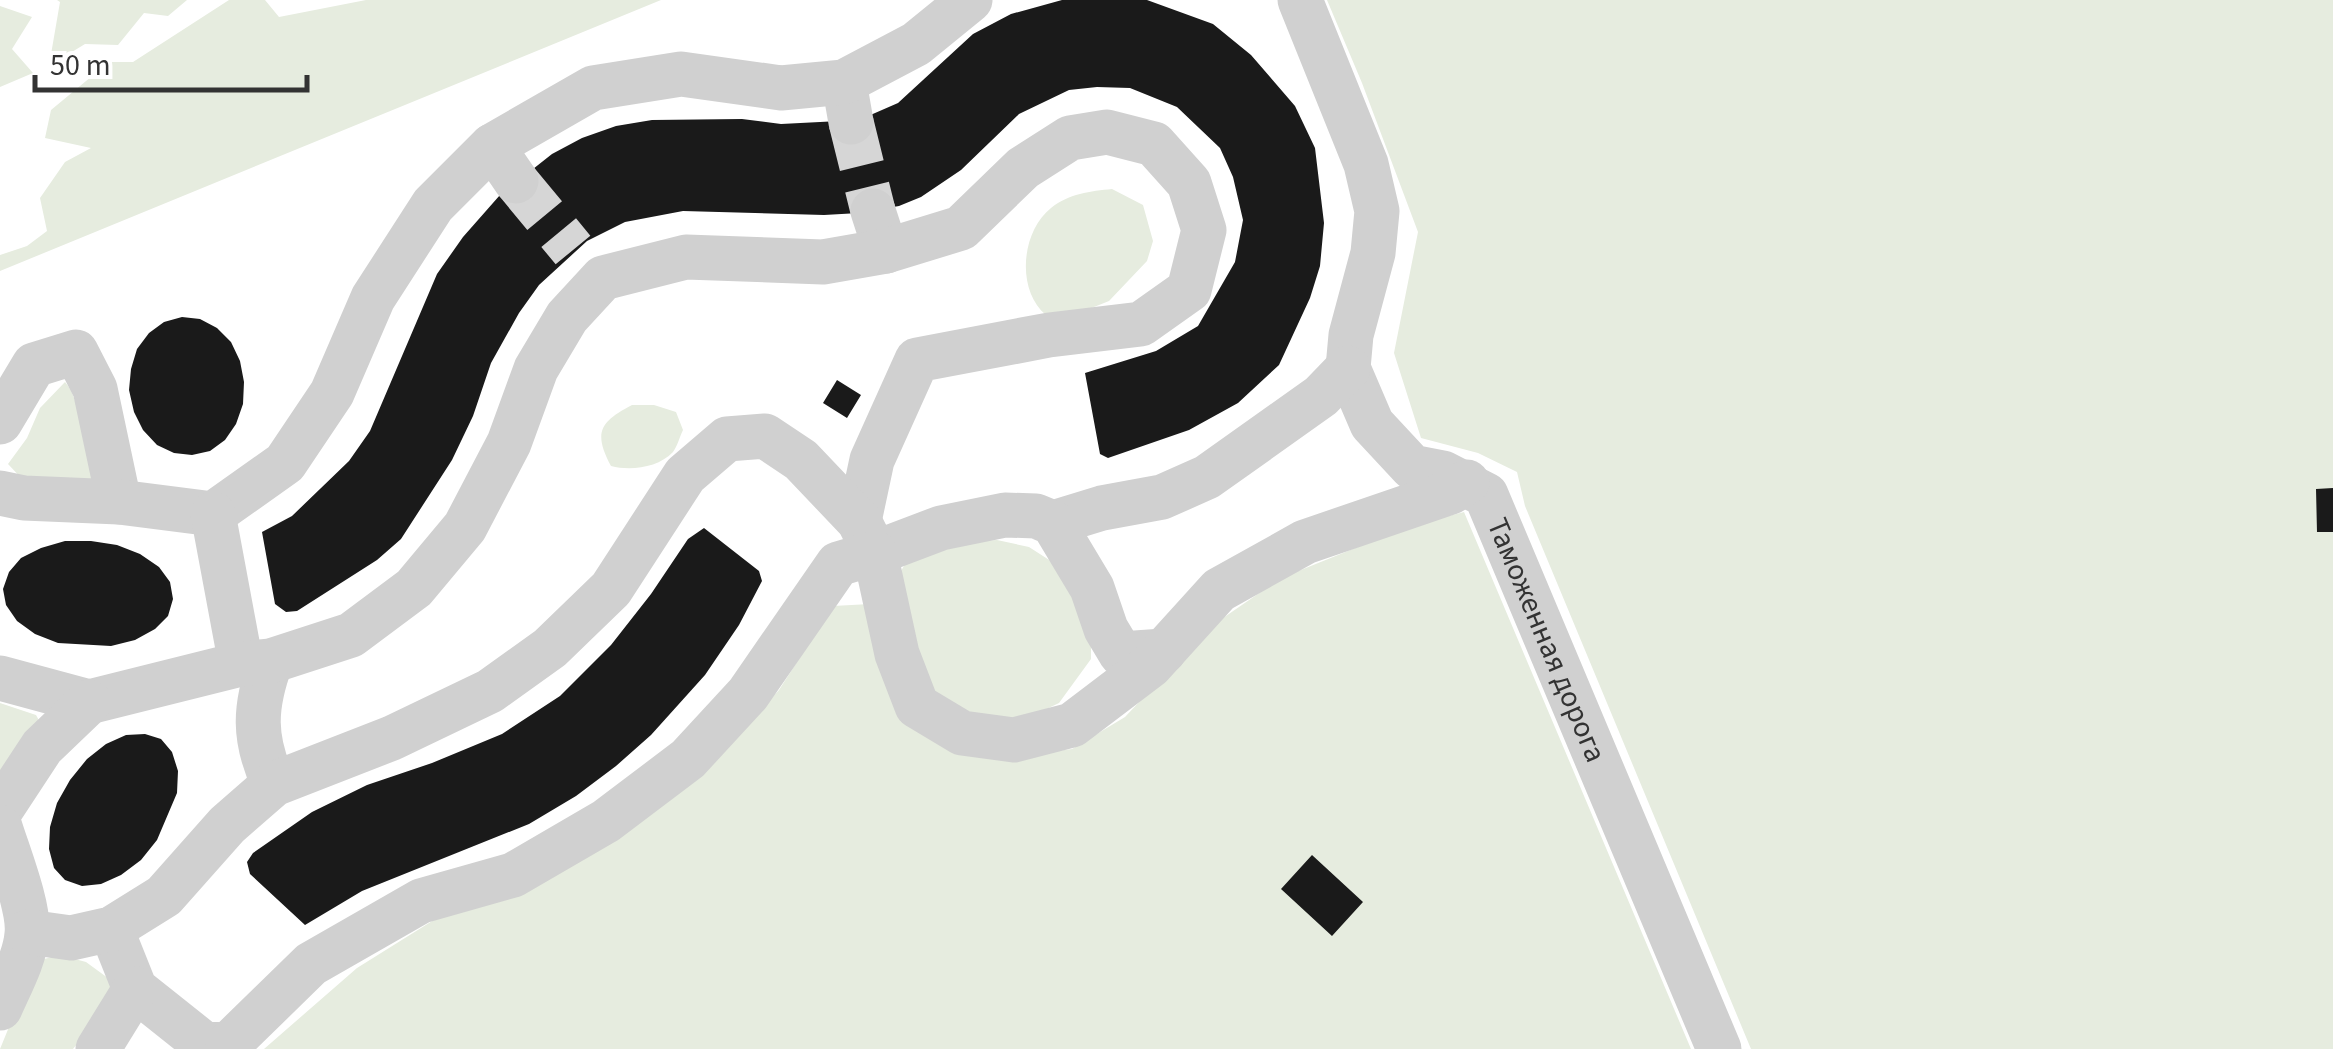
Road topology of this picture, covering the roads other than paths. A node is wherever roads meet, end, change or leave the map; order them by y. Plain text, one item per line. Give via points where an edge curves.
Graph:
1 (970, 0) edge
2 (1300, 0) edge
3 (1348, 368) junction
4 (0, 422) edge
5 (1466, 482) junction
6 (0, 494) edge
7 (119, 502) junction
8 (213, 514) junction
9 (1053, 523) junction
10 (867, 537) junction
11 (1164, 651) junction
12 (256, 663) junction
13 (0, 678) edge
14 (90, 702) junction
15 (274, 784) junction
16 (0, 811) edge
17 (0, 827) edge
18 (111, 929) junction
19 (28, 932) junction
20 (134, 989) junction
21 (0, 1008) edge
22 (229, 1047) edge
23 (98, 1049) edge
24 (1718, 1049) edge

1 - 8 street via 847,102 681,74 593,88 504,164 433,205 373,298 332,392 284,463
2 - 3 street via 1366,164 1377,211
3 - 5 street via 1372,424 1412,467
3 - 9 street via 1321,396 1207,477 1162,497
4 - 7 street via 34,364 76,352 95,390
5 - 11 street via 1304,542 1219,590
5 - 24 street, Таможенная дорога via 1486,496
6 - 7 street
7 - 8 street
8 - 12 street
9 - 10 street via 1005,516
9 - 11 street via 1092,588 1120,654
10 - 11 street via 917,706 962,733 1014,740 1072,725
10 - 12 street via 872,460 917,360 1141,324 1189,290 1204,230 1189,183 1154,144 1107,132 1070,138 1023,168 962,228 879,231 823,262 686,257 588,264 465,527 414,588 351,635
10 - 15 street via 801,460 765,436 727,439 685,475 611,589 550,648 490,691
10 - 22 street via 838,564 748,694 675,770 606,821 513,875 421,901 311,964
12 - 14 street
12 - 15 street via 258,714
13 - 14 street
14 - 16 street via 42,746
15 - 18 street via 226,825 164,896
17 - 19 street
18 - 19 street via 71,938
18 - 20 street
19 - 21 street
20 - 22 street via 204,1044
20 - 23 street

